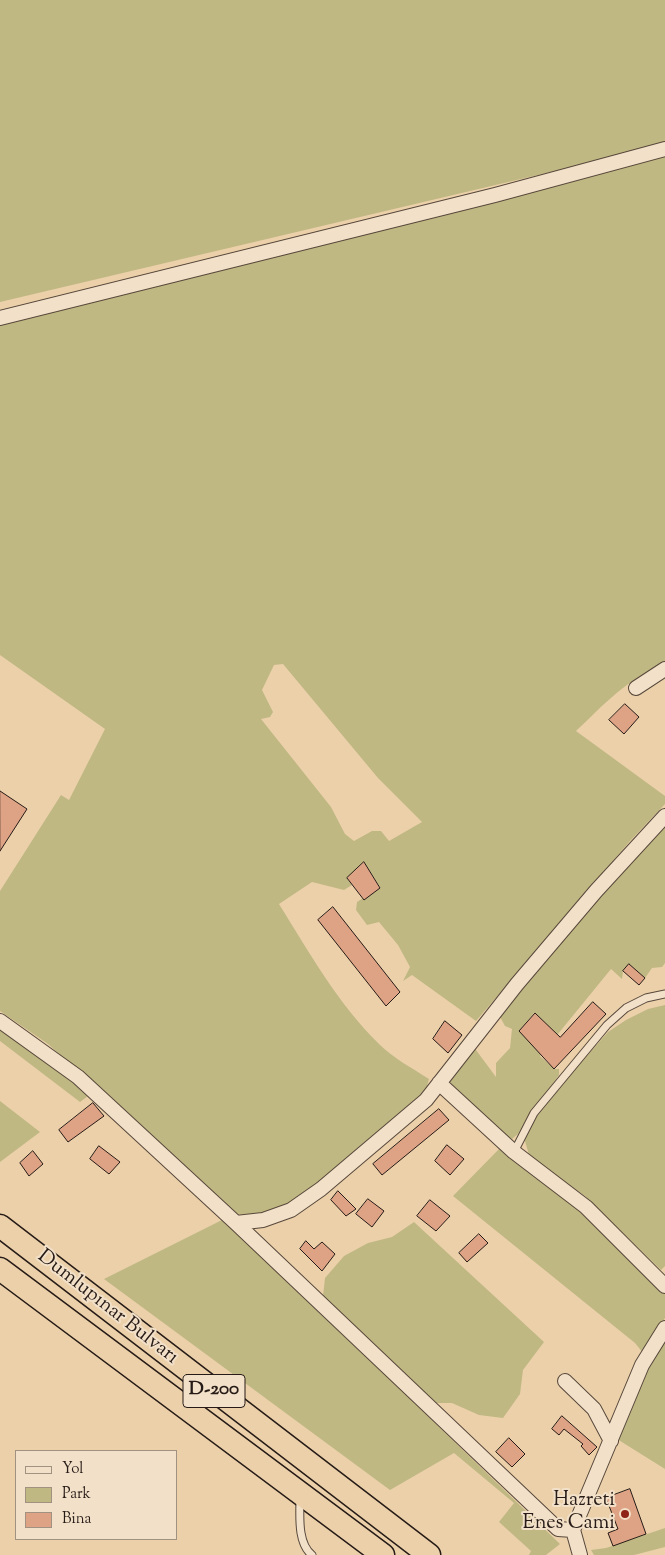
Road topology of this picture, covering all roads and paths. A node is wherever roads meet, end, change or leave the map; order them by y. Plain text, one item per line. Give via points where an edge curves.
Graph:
1 (665, 149) edge
2 (0, 318) edge
3 (665, 669) edge
4 (636, 688) dead end
5 (665, 816) edge
6 (665, 994) edge
7 (0, 1021) edge
8 (439, 1083) junction
9 (514, 1152) junction
10 (236, 1223) junction
11 (0, 1226) edge
12 (0, 1269) edge
13 (665, 1286) edge
14 (665, 1328) edge
15 (565, 1382) dead end
16 (611, 1441) junction
17 (300, 1493) junction
18 (573, 1530) junction
19 (312, 1555) edge
20 (383, 1555) edge
21 (428, 1555) edge
22 (580, 1555) edge

1 - 2 street
3 - 4 street
5 - 8 street via 517,984
6 - 9 lane via 646,998 626,1008 607,1025 534,1113
7 - 10 street via 78,1077
8 - 9 street
8 - 10 street via 408,1116 290,1210 263,1220
9 - 13 street via 586,1208
10 - 18 street via 558,1529
11 - 21 highway, Dumlupınar Bulvarı / D-200
12 - 17 highway, Dumlupınar Bulvarı
14 - 16 street via 642,1365
15 - 16 street via 594,1409
16 - 18 street
17 - 19 lane via 302,1533
17 - 20 highway, Dumlupınar Bulvarı
18 - 22 street

